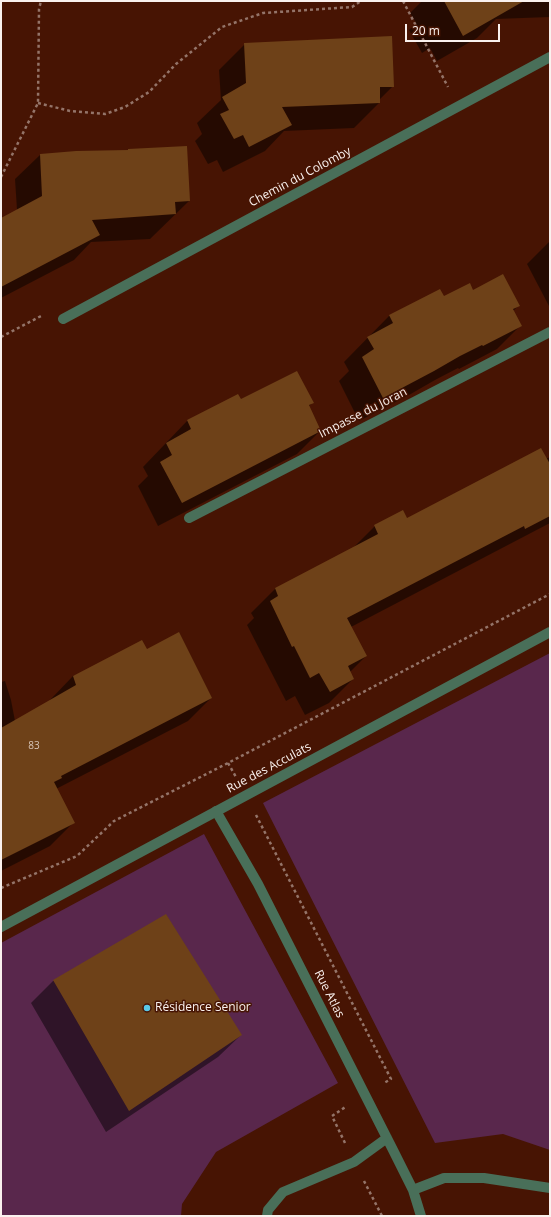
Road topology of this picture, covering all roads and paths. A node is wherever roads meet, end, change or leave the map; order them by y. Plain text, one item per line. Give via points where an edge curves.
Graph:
1 (42, 1) edge
2 (361, 1) edge
3 (403, 1) edge
4 (550, 58) edge
5 (38, 103) junction
6 (458, 106) junction
7 (1, 176) edge
8 (63, 319) joint
9 (550, 332) edge
10 (1, 337) edge
11 (189, 518) dead end
12 (550, 594) edge
13 (550, 632) edge
14 (216, 811) junction
15 (1, 888) edge
16 (1, 927) edge
17 (387, 1138) junction
18 (550, 1188) edge
19 (413, 1190) junction
20 (267, 1216) edge
21 (421, 1216) edge

1 - 5 path via 39,9
2 - 5 path via 352,7 263,13 222,27 176,64 149,92 125,107 105,114 70,111
3 - 6 path
4 - 6 street, Chemin du Colomby
5 - 7 path
6 - 8 street, Chemin du Colomby
8 - 10 path via 60,305
9 - 11 street, Impasse du Joran
12 - 15 path via 228,764 114,821 77,856
13 - 14 street, Rue des Acculats
14 - 16 street, Rue des Acculats
14 - 17 street, Rue Atlas via 258,884
17 - 19 street, Rue Atlas
17 - 20 street via 354,1162 283,1192 268,1210
18 - 19 street via 484,1178 444,1178
19 - 21 street, Rue Atlas

